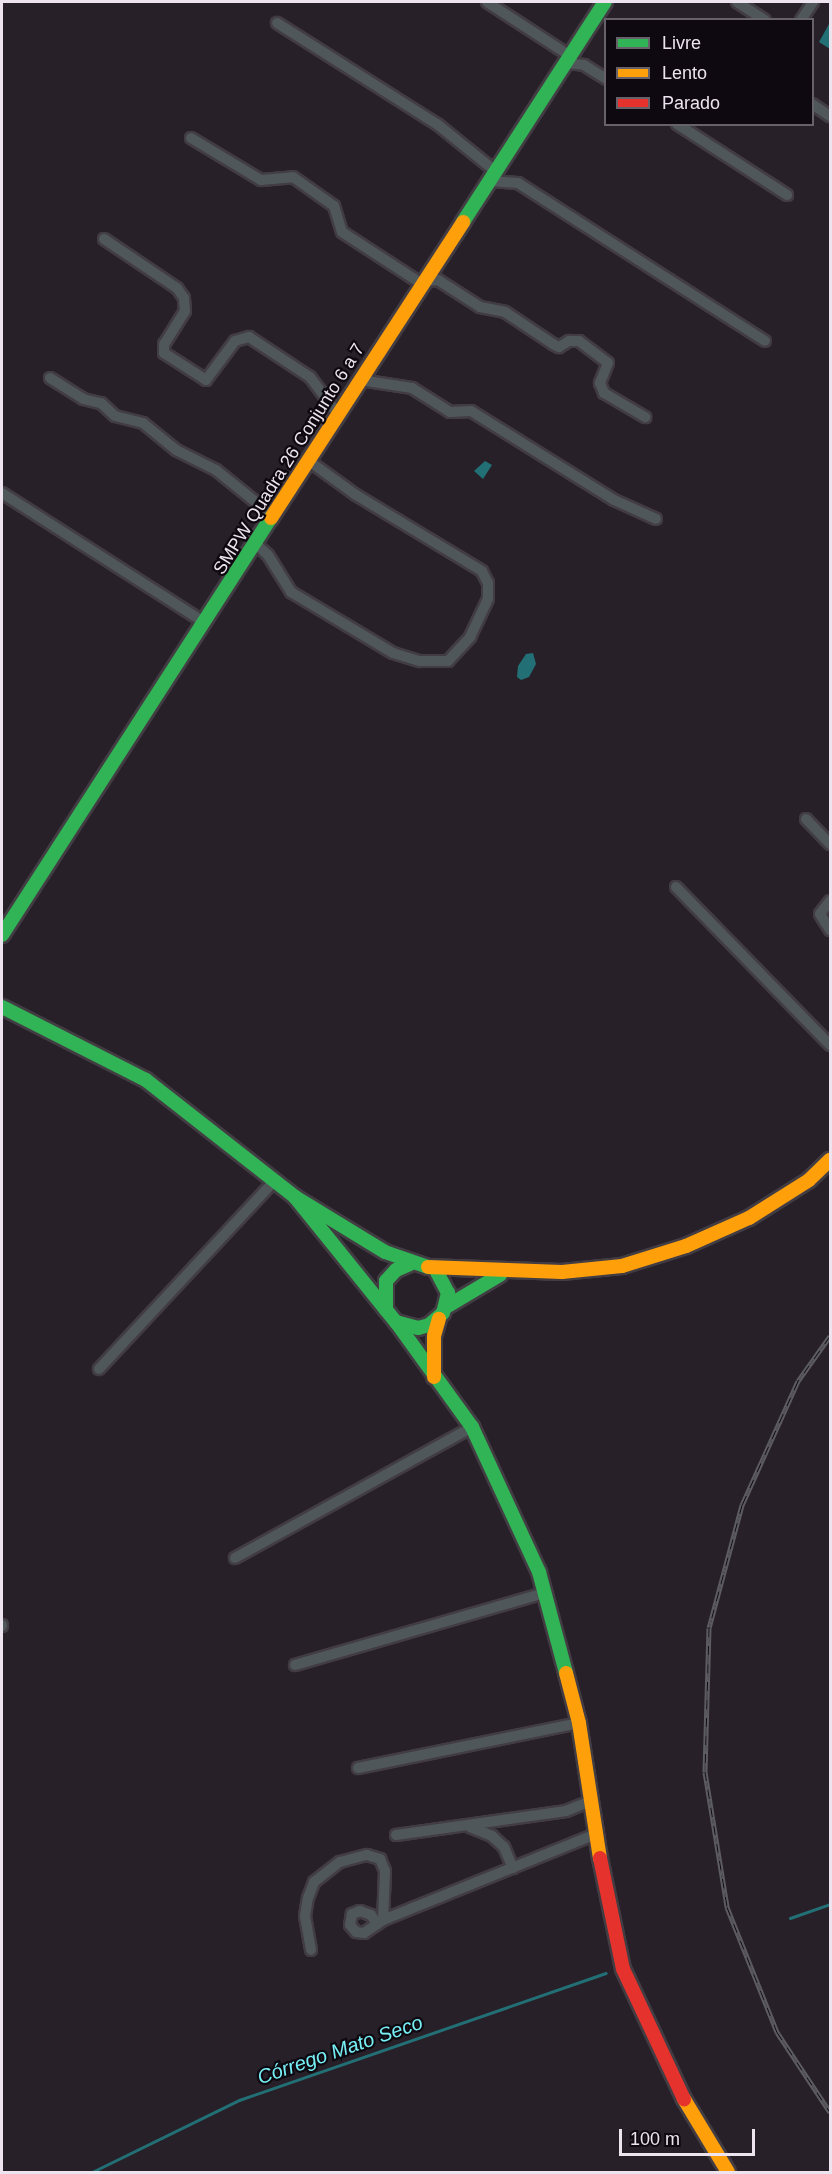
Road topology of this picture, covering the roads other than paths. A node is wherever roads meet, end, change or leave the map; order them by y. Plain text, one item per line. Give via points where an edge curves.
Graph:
1 (487, 2) edge
2 (604, 2) edge
3 (737, 2) edge
4 (813, 2) edge
5 (762, 18) edge
6 (802, 18) edge
7 (277, 23) dead end
8 (570, 56) junction
9 (604, 78) edge
10 (814, 105) edge
11 (831, 116) edge
12 (680, 126) edge
13 (191, 138) dead end
14 (492, 176) junction
15 (787, 195) dead end
16 (104, 239) dead end
17 (429, 278) junction
18 (765, 341) dead end
19 (50, 378) dead end
20 (360, 380) junction
21 (338, 414) junction
22 (645, 417) dead end
23 (309, 461) junction
24 (2, 493) edge
25 (273, 516) junction
26 (656, 519) dead end
27 (256, 544) junction
28 (204, 622) junction
29 (806, 819) dead end
30 (831, 844) edge
31 (676, 886) dead end
32 (831, 901) edge
33 (831, 930) edge
34 (2, 935) edge
35 (3, 1011) edge
36 (831, 1045) edge
37 (831, 1160) edge
38 (275, 1180) junction
39 (295, 1197) junction
40 (410, 1264) junction
41 (436, 1270) junction
42 (504, 1273) junction
43 (386, 1310) junction
44 (442, 1313) junction
45 (396, 1322) junction
46 (99, 1369) dead end
47 (434, 1377) junction
48 (472, 1427) junction
49 (235, 1558) dead end
50 (545, 1593) junction
51 (295, 1665) dead end
52 (579, 1723) junction
53 (358, 1768) dead end
54 (591, 1801) junction
55 (467, 1826) junction
56 (596, 1834) junction
57 (396, 1835) dead end
58 (513, 1868) junction
59 (311, 1950) dead end
60 (728, 2172) edge

1 - 8 street
2 - 8 street, SMPW Quadra 26 Conjunto 6 a 7
3 - 5 street
4 - 6 street
7 - 14 street via 437,124
8 - 9 street
8 - 14 street, SMPW Quadra 26 Conjunto 6 a 7
10 - 11 street
12 - 15 street
13 - 17 street via 261,180 293,177 334,206 342,232
14 - 17 street, SMPW Quadra 26 Conjunto 6 a 7
14 - 18 street via 518,183
16 - 21 street via 177,288 184,298 185,311 164,344 164,353 206,380 235,341 249,337 310,377
17 - 20 street, SMPW Quadra 26 Conjunto 6 a 7
17 - 22 street via 480,307 505,312 559,347 579,341 608,363 600,383 604,393
19 - 25 street via 82,399 101,404 115,416 142,423 176,450 216,470
20 - 21 street, SMPW Quadra 26 Conjunto 6 a 7
20 - 26 street via 412,388 450,412 471,411 614,500
21 - 23 street, SMPW Quadra 26 Conjunto 6 a 7
23 - 25 street, SMPW Quadra 26 Conjunto 6 a 7
23 - 27 street via 356,495 482,571 488,583 488,599 470,637 448,661 420,661 393,653 291,592 268,555
24 - 28 street
25 - 27 street, SMPW Quadra 26 Conjunto 6 a 7
27 - 28 street, SMPW Quadra 26 Conjunto 6 a 7
28 - 34 street, SMPW Quadra 26 Conjunto 6 a 7
29 - 30 street
31 - 36 street
32 - 33 street via 820,914
35 - 38 street via 146,1080
37 - 42 street via 809,1180 749,1218 686,1246 622,1266
38 - 39 street
38 - 46 street
39 - 40 street
39 - 43 street
40 - 41 street
40 - 43 street via 396,1270 386,1281
41 - 42 street
41 - 44 street via 446,1287
42 - 44 street
43 - 45 street
44 - 45 street via 418,1328
44 - 47 street via 434,1336
45 - 47 street
47 - 48 street
48 - 49 street
48 - 50 street
50 - 51 street
50 - 52 street
52 - 53 street
52 - 54 street
54 - 55 street via 566,1811
54 - 56 street
55 - 57 street
55 - 58 street via 492,1836 504,1847
56 - 58 street
56 - 60 street via 623,1969 686,2103
58 - 59 street via 380,1922 385,1871 380,1859 368,1855 340,1862 314,1882 308,1898 306,1916

